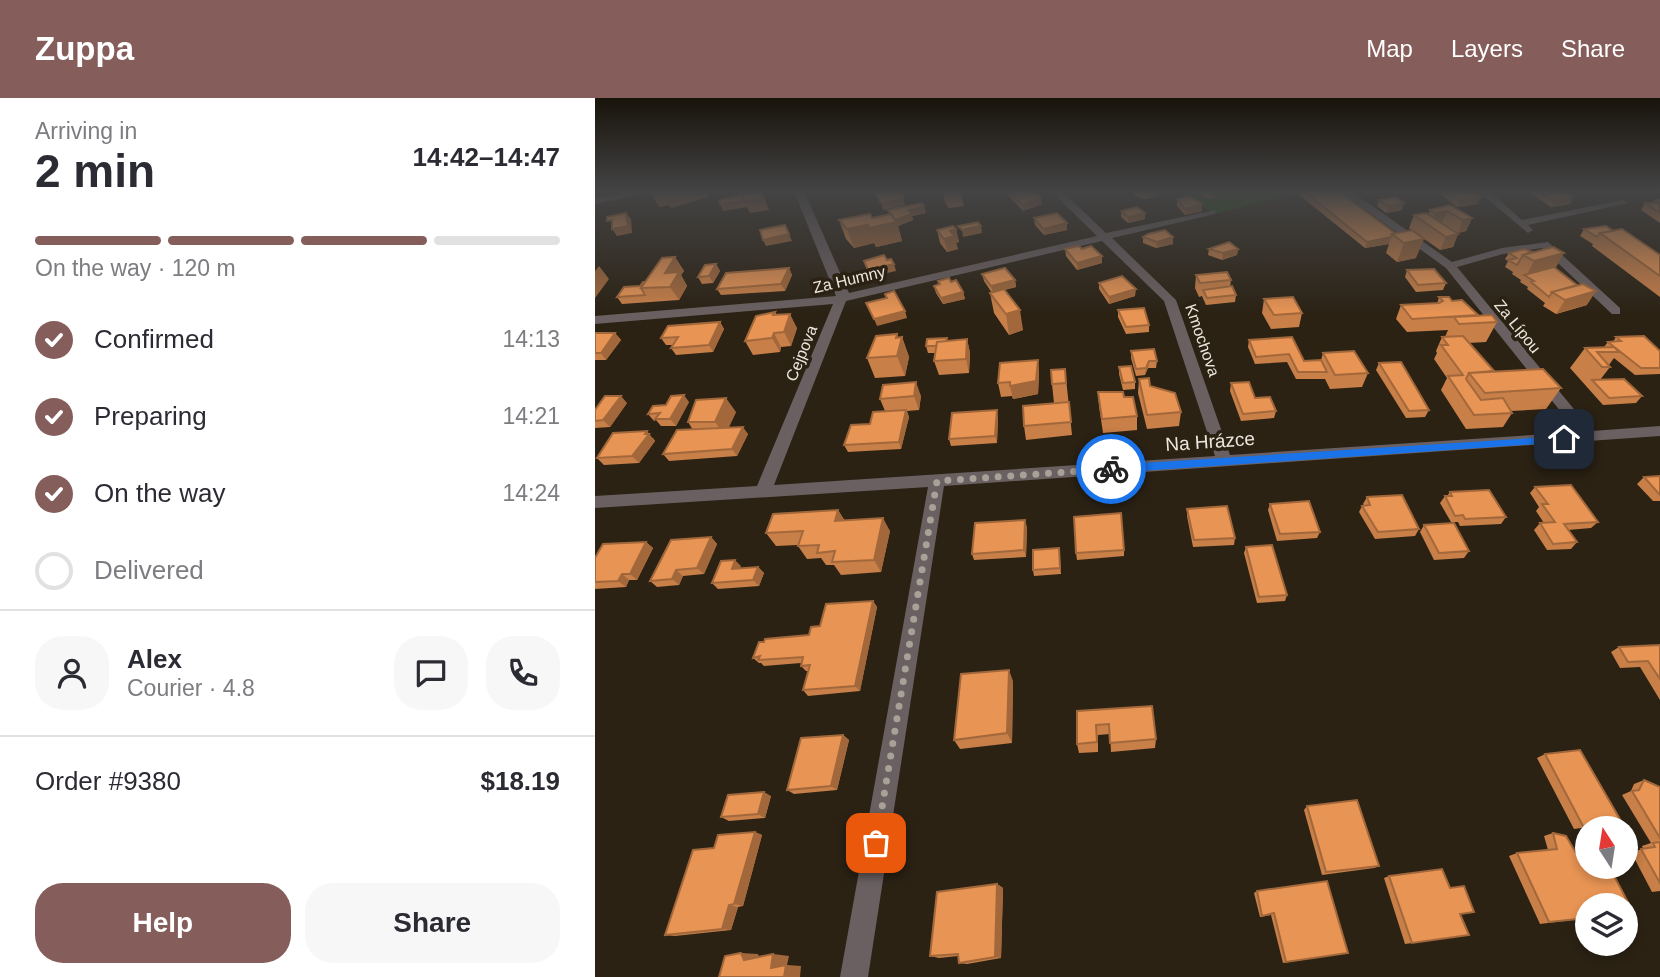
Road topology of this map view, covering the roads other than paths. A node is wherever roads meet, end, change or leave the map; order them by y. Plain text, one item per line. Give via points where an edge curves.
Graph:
1 (817, 232) edge
2 (1101, 232) edge
3 (1118, 232) edge
4 (1402, 232) edge
5 (1530, 232) edge
6 (1104, 235) junction
7 (1544, 244) junction
8 (1450, 266) junction
9 (842, 298) junction
10 (1616, 311) dead end
11 (595, 320) edge
12 (1660, 431) edge
13 (1590, 438) junction
14 (1224, 461) junction
15 (937, 481) junction
16 (764, 490) junction
17 (595, 502) edge
18 (854, 977) edge

1 - 9 street
2 - 6 street, Kmochova
3 - 6 street, Za Humny
4 - 8 street, Za Lípou
5 - 7 street
6 - 9 street, Za Humny
6 - 14 street, Kmochova via 1155,282 1176,312
7 - 8 street
7 - 10 street
8 - 13 street, Za Lípou
9 - 11 street, Za Humny
9 - 16 street, Cejpova
12 - 13 street, Na Hrázce
13 - 14 street, Na Hrázce
14 - 15 street, Na Hrázce
15 - 16 street, Na Hrázce
15 - 18 street
16 - 17 street, Na Hrázce

